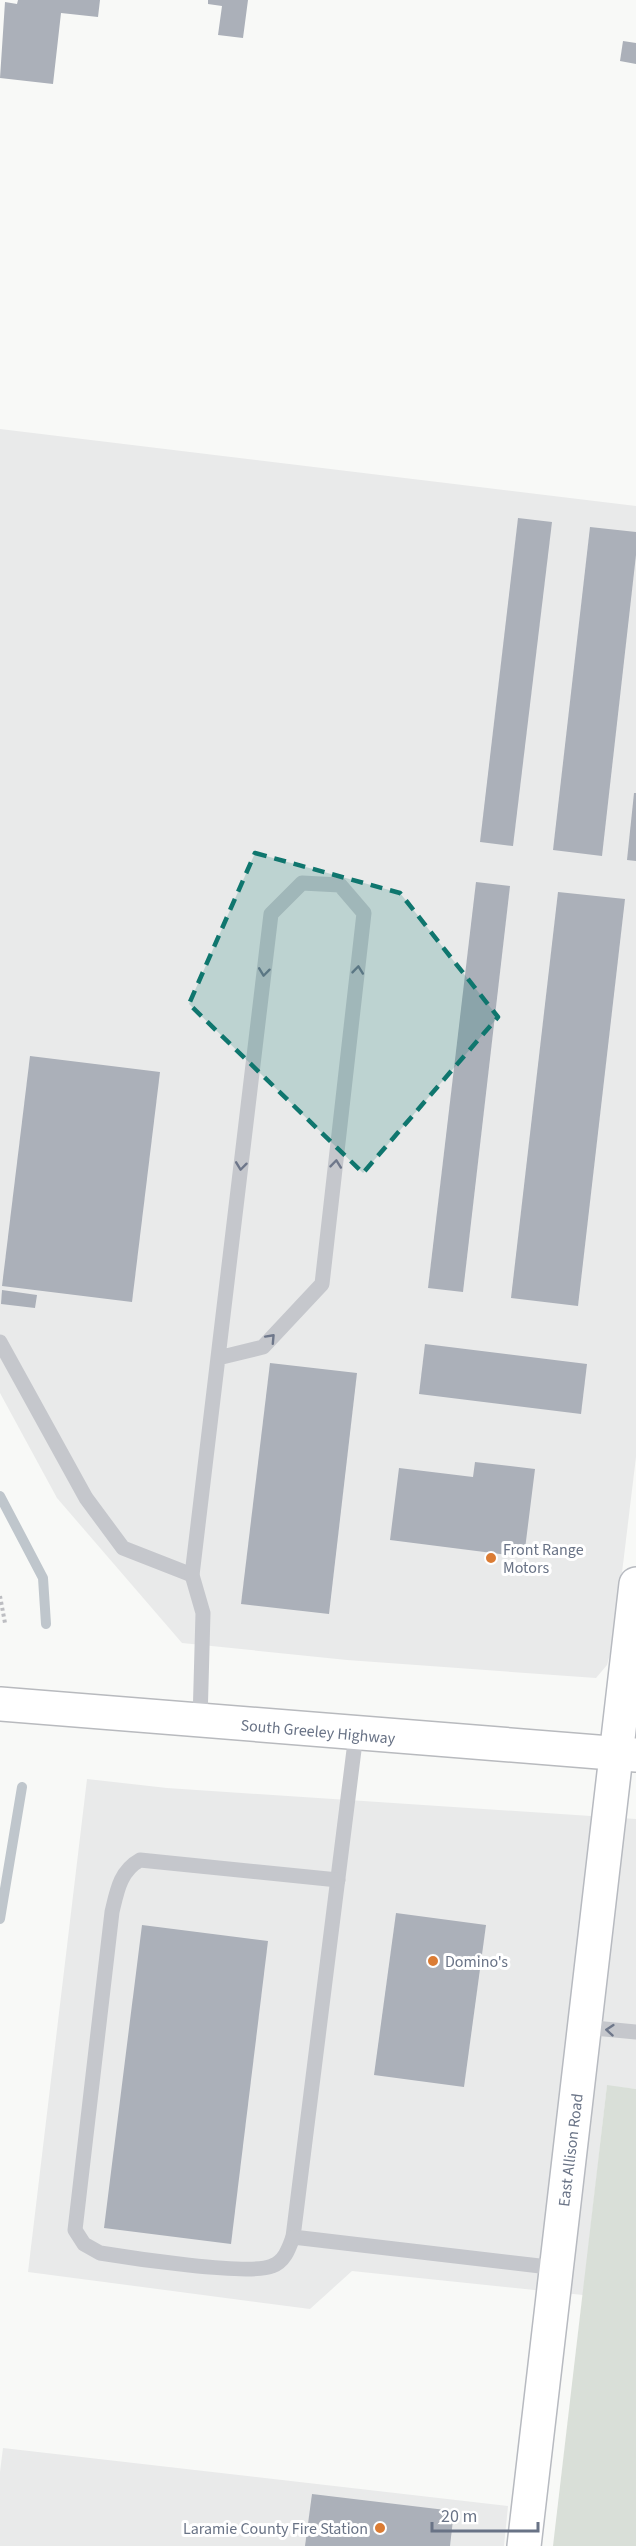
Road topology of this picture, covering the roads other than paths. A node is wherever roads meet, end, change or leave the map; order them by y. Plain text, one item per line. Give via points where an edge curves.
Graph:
1 (0, 1342) edge
2 (218, 1358) junction
3 (192, 1575) junction
4 (636, 1584) edge
5 (0, 1704) edge
6 (200, 1721) junction
7 (356, 1734) junction
8 (626, 1755) edge
9 (338, 1880) junction
10 (584, 2027) junction
11 (636, 2032) edge
12 (293, 2237) junction
13 (557, 2268) junction
14 (524, 2546) edge

1 - 3 lane via 86,1498 123,1548
2 -> 2 lane via 263,1347 322,1284 364,913 340,885 302,883 271,914
2 - 3 lane
3 - 6 lane via 203,1613
4 - 8 main road, East Allison Road
5 - 6 main road, South Greeley Highway
6 - 7 main road, South Greeley Highway
7 - 8 main road, South Greeley Highway
7 - 9 lane
8 - 10 main road, East Allison Road
9 - 12 lane
9 - 12 lane via 140,1860 122,1878 111,1923 75,2230 84,2244 100,2253 246,2269 275,2265 286,2254
11 -> 10 lane
10 - 13 main road, East Allison Road
12 - 13 lane
13 - 14 main road, East Allison Road

